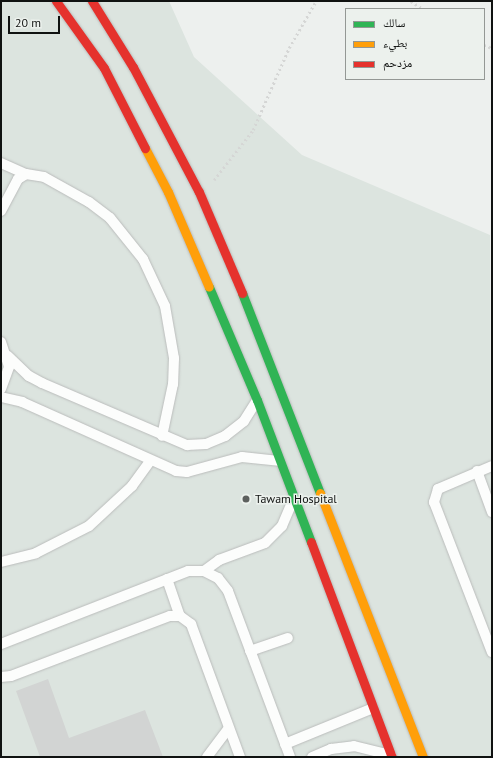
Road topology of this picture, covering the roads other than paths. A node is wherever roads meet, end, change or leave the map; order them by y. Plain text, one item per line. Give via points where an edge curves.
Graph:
1 (56, 1) edge
2 (92, 1) edge
3 (1, 163) edge
4 (26, 174) junction
5 (1, 211) edge
6 (1, 342) edge
7 (8, 356) junction
8 (1, 389) edge
9 (1, 397) edge
10 (257, 400) junction
11 (162, 436) junction
12 (150, 461) junction
13 (280, 461) junction
14 (492, 466) edge
15 (477, 471) junction
16 (292, 494) junction
17 (492, 512) edge
18 (1, 562) edge
19 (204, 571) junction
20 (167, 579) junction
21 (180, 616) junction
22 (288, 638) dead end
23 (1, 644) edge
24 (250, 651) junction
25 (492, 652) edge
26 (1, 677) edge
27 (373, 708) junction
28 (229, 728) junction
29 (285, 744) junction
30 (391, 756) edge
31 (207, 757) edge
32 (240, 757) edge
33 (290, 757) edge
34 (312, 757) edge
35 (416, 757) edge
36 (423, 757) edge

1 - 10 street via 91,47 136,128 168,192
2 - 36 street via 133,67 199,192 243,295
3 - 4 lane
4 - 5 lane via 12,186
4 - 11 lane via 44,177 67,188 110,218 135,248 155,282 171,332 174,358 173,384
6 - 7 lane
7 - 8 lane via 7,379
7 - 11 lane via 29,376 42,383
9 - 12 lane via 22,402
10 - 11 lane via 235,429 206,444 187,445
10 - 13 street
12 - 13 lane via 176,471 188,472 242,457
12 - 18 lane via 132,486 88,526 36,553
13 - 16 street
14 - 15 lane
15 - 17 lane
15 - 25 lane via 438,489 434,502
16 - 19 lane via 288,516 274,535 255,548 219,560
16 - 27 street
19 - 20 lane via 188,571
19 - 24 lane via 218,578 228,591
20 - 21 lane
20 - 23 lane
21 - 26 lane via 170,616 11,676
21 - 28 lane via 191,624
22 - 24 lane
24 - 29 lane
27 - 29 lane
27 - 30 street
27 - 35 street via 389,709
28 - 31 lane
28 - 32 lane
29 - 33 lane
30 - 34 lane via 354,746 331,749

